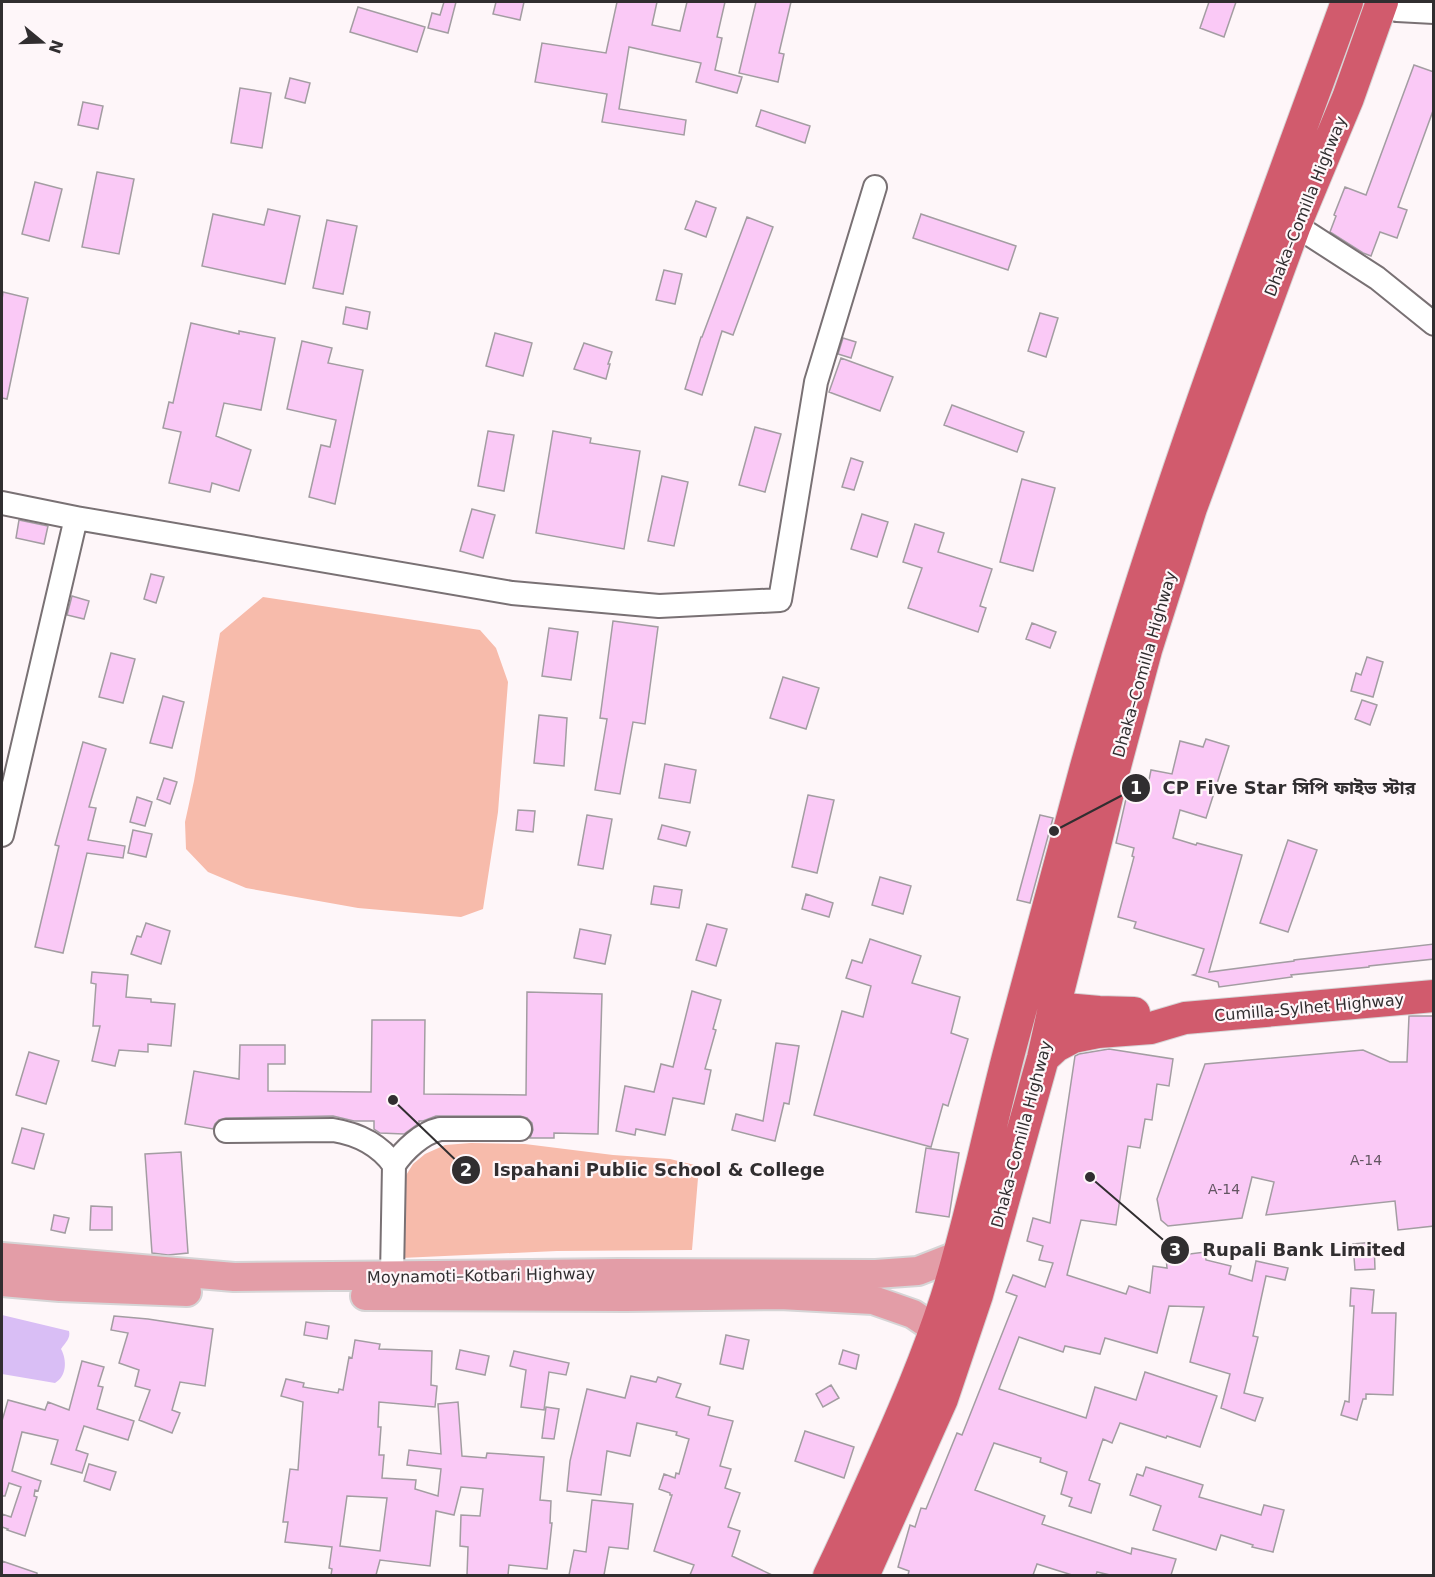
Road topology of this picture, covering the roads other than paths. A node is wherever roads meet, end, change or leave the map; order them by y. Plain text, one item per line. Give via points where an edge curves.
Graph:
1 (1347, 2) edge
2 (1381, 3) edge
3 (1434, 12) edge
4 (875, 187) dead end
5 (1295, 225) junction
6 (1434, 324) edge
7 (2, 503) edge
8 (76, 518) junction
9 (2, 836) edge
10 (1072, 938) junction
11 (1434, 996) edge
12 (1054, 1008) junction
13 (1099, 1012) junction
14 (1185, 1018) junction
15 (1043, 1058) junction
16 (520, 1129) dead end
17 (226, 1131) dead end
18 (394, 1165) junction
19 (959, 1255) junction
20 (2, 1257) edge
21 (392, 1276) junction
22 (2, 1282) edge
23 (235, 1285) junction
24 (935, 1329) junction
25 (829, 1575) edge
26 (863, 1575) edge

1 - 19 highway, Dhaka–Comilla Highway via 1200,410 1131,616 1010,1048
2 - 3 street via 1397,10
2 - 5 highway, Dhaka–Comilla Highway via 1348,98
4 - 8 street via 816,382 780,600 659,606 512,593
5 - 6 street via 1377,278
5 - 10 highway, Dhaka–Comilla Highway via 1191,508 1146,650
7 - 8 street
8 - 9 street
10 - 12 highway, Dhaka–Comilla Highway
10 - 13 highway via 1067,970 1071,990 1085,1007
11 - 14 highway, Cumilla-Sylhet Highway
12 - 13 highway, Cumilla-Sylhet Highway
12 - 15 highway, Dhaka–Comilla Highway
13 - 14 highway, Cumilla-Sylhet Highway via 1152,1012
14 - 15 highway, Cumilla-Sylhet Highway via 1151,1028 1072,1037
15 - 26 highway, Dhaka–Comilla Highway via 977,1295 945,1388
16 - 18 street via 431,1131
17 - 18 street via 350,1132 378,1147
18 - 21 street
19 - 21 main road, Moynamoti–Kotbari Highway via 918,1271 876,1274
19 - 24 highway, Dhaka–Comilla Highway
20 - 23 main road, Moynamoti–Kotbari Highway
21 - 23 main road, Moynamoti–Kotbari Highway
22 - 23 main road, Moynamoti–Kotbari Highway via 60,1287
23 - 24 main road, Moynamoti–Kotbari Highway via 409,1296 780,1295 873,1300 913,1314
24 - 25 highway, Dhaka–Comilla Highway via 901,1417

